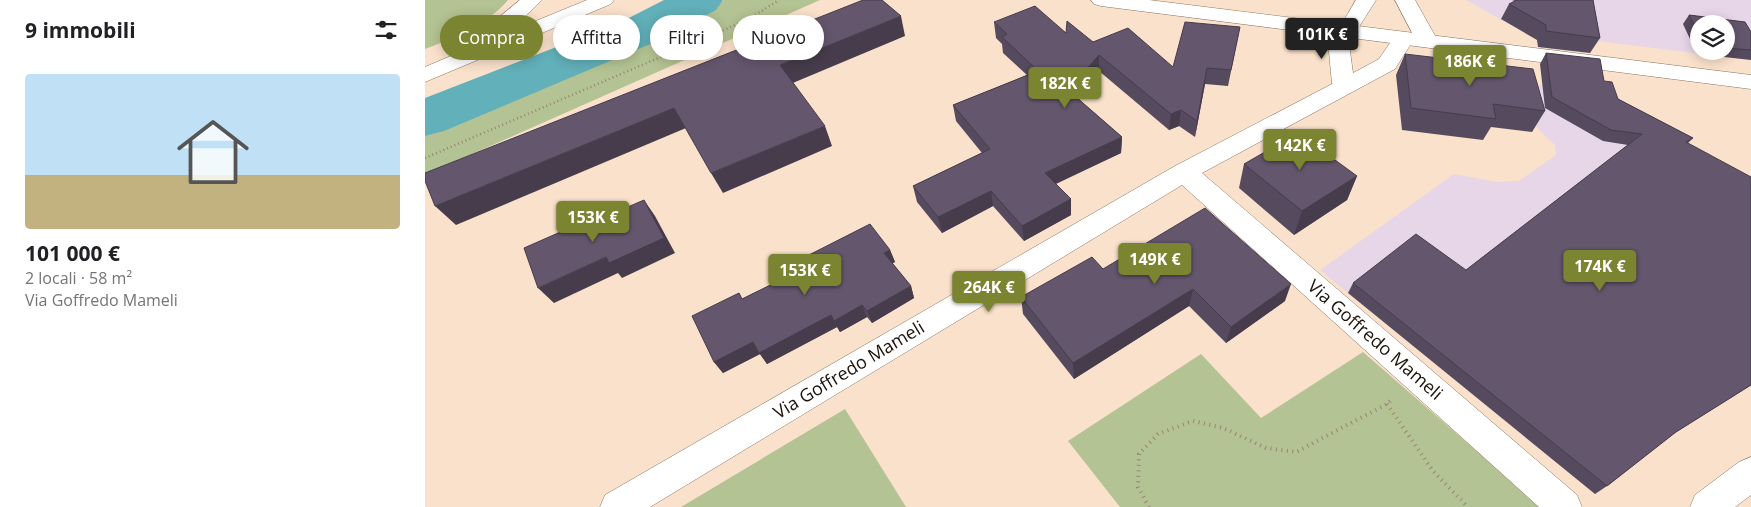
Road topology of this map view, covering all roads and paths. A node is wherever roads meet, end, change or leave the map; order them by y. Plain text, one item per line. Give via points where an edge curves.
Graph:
1 (532, 0) edge
2 (604, 0) edge
3 (779, 0) edge
4 (1101, 0) edge
5 (1366, 0) edge
6 (1405, 0) edge
7 (1342, 31) junction
8 (1403, 39) junction
9 (1427, 41) junction
10 (425, 64) edge
11 (425, 75) edge
12 (1751, 82) edge
13 (1344, 87) junction
14 (425, 158) edge
15 (1184, 172) junction
16 (1415, 375) junction
17 (1387, 404) junction
18 (1751, 474) edge
19 (617, 507) edge
20 (1149, 507) edge
21 (1468, 507) edge
22 (1565, 507) edge
23 (1707, 507) edge

1 - 10 main road via 489,36
2 - 11 main road
3 - 14 path via 747,20
4 - 7 main road
5 - 7 main road
6 - 9 main road
7 - 8 main road
7 - 13 main road
8 - 9 main road
8 - 13 main road, Via Goffredo Mameli via 1387,64
9 - 12 main road
13 - 15 main road, Via Goffredo Mameli
15 - 16 main road, Via Goffredo Mameli
15 - 19 main road, Via Goffredo Mameli
16 - 17 path
16 - 22 main road, Via Goffredo Mameli
17 - 20 path via 1296,452 1266,448 1223,428 1193,421 1158,434 1139,454 1137,487
17 - 21 path via 1412,445 1445,487
18 - 23 main road

